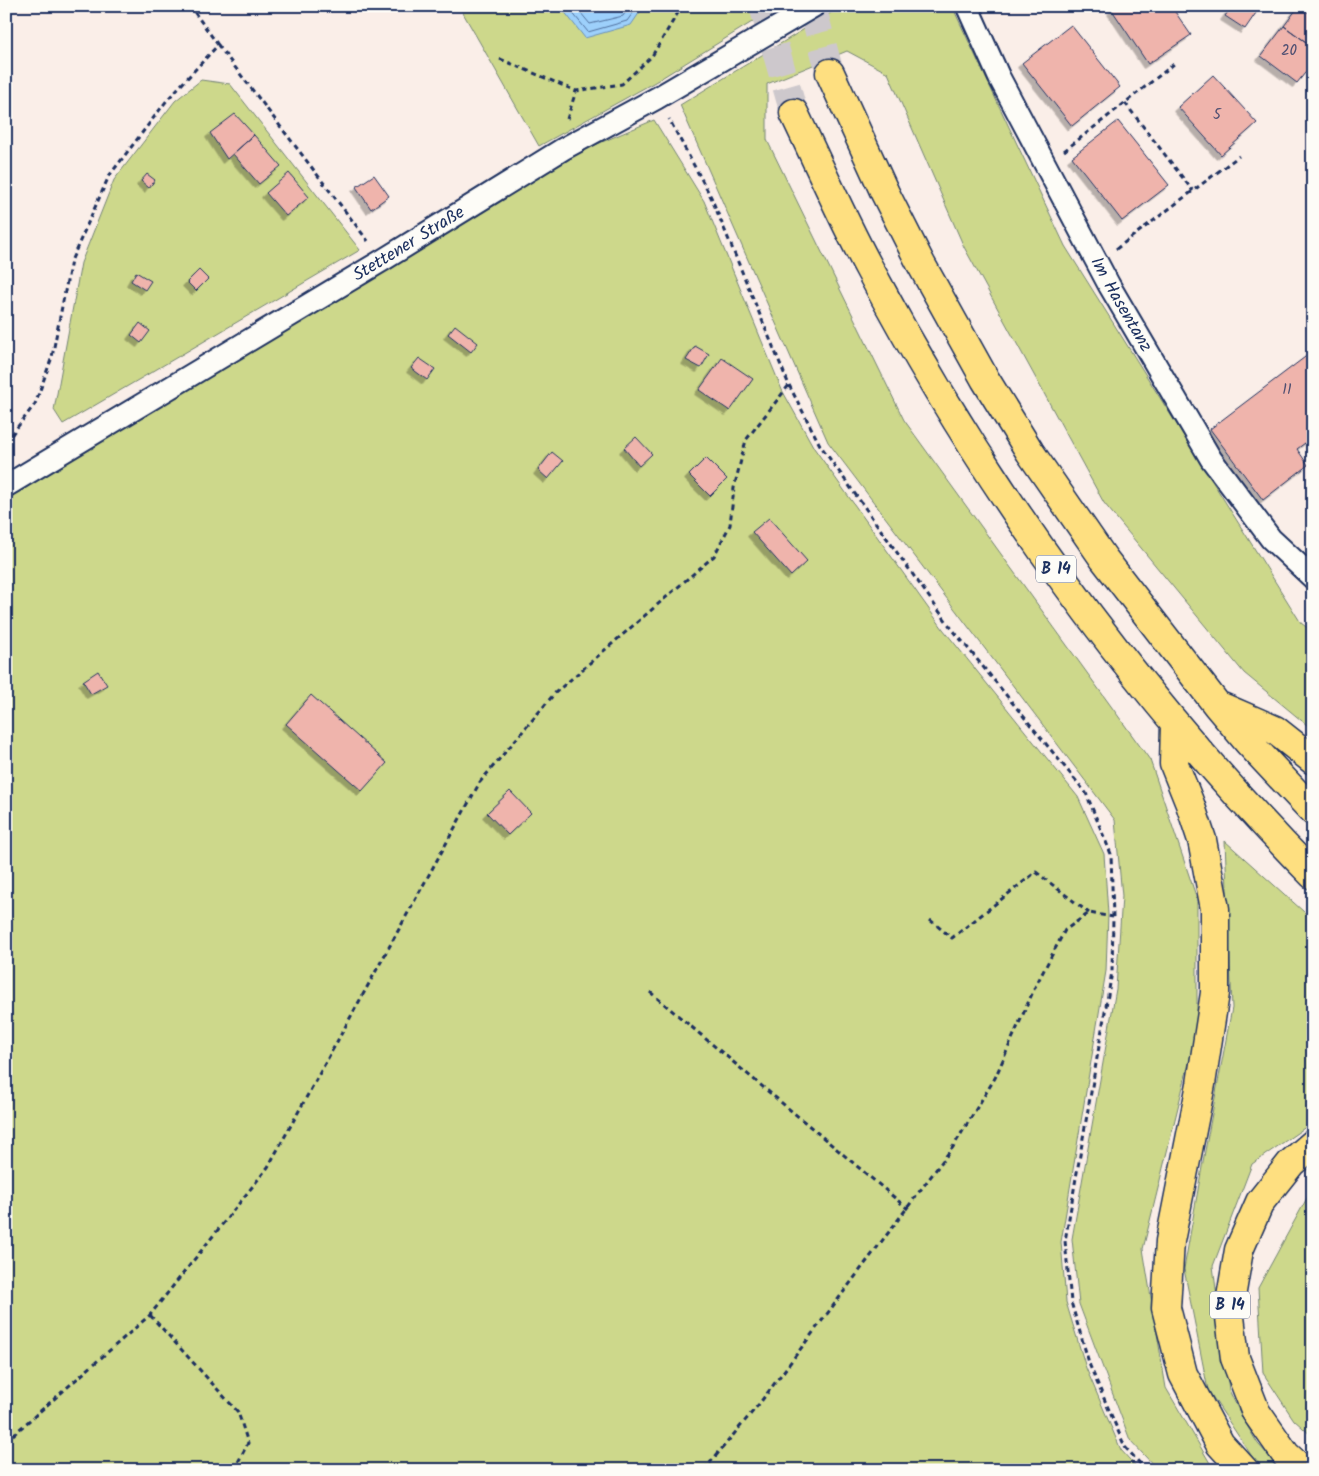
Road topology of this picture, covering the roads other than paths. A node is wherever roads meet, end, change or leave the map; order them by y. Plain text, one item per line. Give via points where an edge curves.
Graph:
1 (814, 6) edge
2 (967, 6) edge
3 (830, 72) tunnel mouth
4 (794, 113) tunnel mouth
5 (6, 486) edge
6 (1313, 578) edge
7 (1217, 706) junction
8 (1175, 724) junction
9 (1313, 760) edge
10 (1313, 811) edge
11 (1313, 875) edge
12 (1313, 1144) edge
13 (1244, 1470) edge
14 (1304, 1470) edge

1 - 5 street, Stettener Straße via 657,98 562,149
2 - 6 street, Im Hasentanz via 999,77 1098,263 1211,459 1271,539
3 - 7 highway, B 14 via 903,229 985,379 1030,452 1104,559
4 - 8 highway, B 14 via 868,267 947,406 1024,524
7 - 9 highway via 1275,730
7 - 10 highway, B 14
8 - 11 highway, B 14
8 - 13 highway via 1174,764 1202,840 1215,909 1215,993 1170,1241 1166,1308 1183,1374 1220,1444
12 - 14 highway, B 14 via 1291,1163 1260,1202 1239,1250 1229,1309 1235,1358 1256,1412 1286,1455

